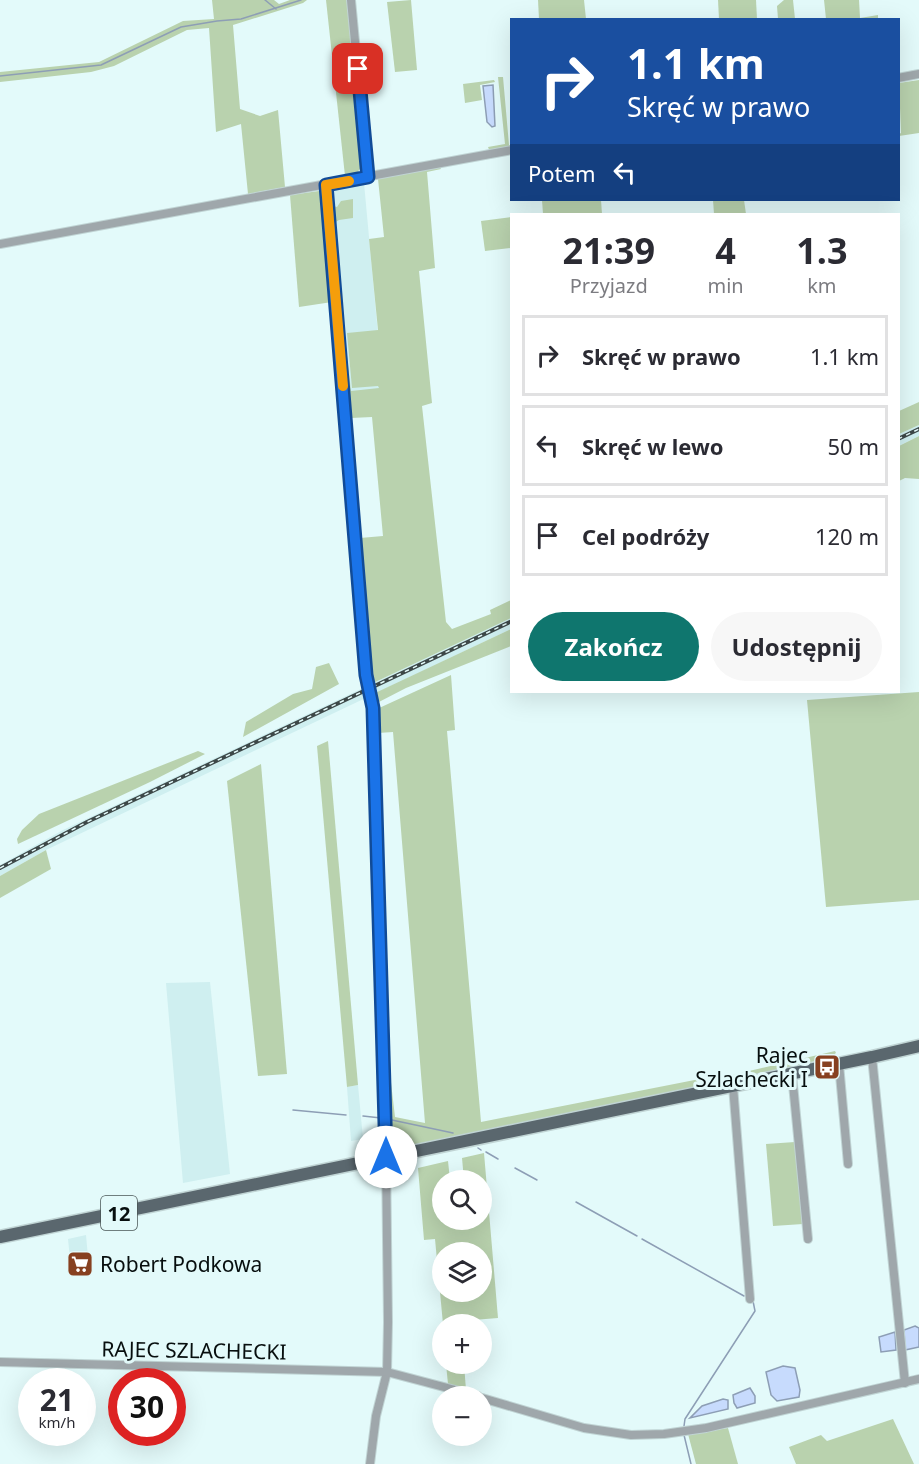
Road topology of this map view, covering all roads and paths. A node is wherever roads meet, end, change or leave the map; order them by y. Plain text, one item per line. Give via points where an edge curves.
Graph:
1 (351, 0) edge
2 (919, 74) edge
3 (900, 78) edge
4 (510, 150) edge
5 (368, 177) junction
6 (326, 185) junction
7 (0, 244) edge
8 (919, 1046) edge
9 (872, 1057) junction
10 (839, 1064) junction
11 (792, 1074) junction
12 (733, 1086) junction
13 (386, 1157) junction
14 (848, 1164) dead end
15 (0, 1237) edge
16 (808, 1239) dead end
17 (750, 1299) dead end
18 (0, 1362) edge
19 (387, 1372) junction
20 (919, 1379) edge
21 (905, 1383) junction
22 (439, 1386) edge
23 (492, 1401) edge
24 (370, 1464) edge

1 - 5 street
2 - 3 street
4 - 5 street
5 - 6 street
6 - 7 street
6 - 13 street via 366,675 373,708
8 - 9 main road, 12
9 - 10 main road, 12
9 - 21 street
10 - 11 main road, 12
10 - 14 street
11 - 12 main road, 12
11 - 16 street
12 - 13 main road, 12
12 - 17 street
13 - 15 main road, 12
13 - 19 street
18 - 19 street, RAJEC SZLACHECKI
19 - 22 street, RAJEC SZLACHECKI
19 - 24 street
20 - 21 street, RAJEC SZLACHECKI
21 - 23 street, RAJEC SZLACHECKI via 664,1434 631,1435 584,1428

